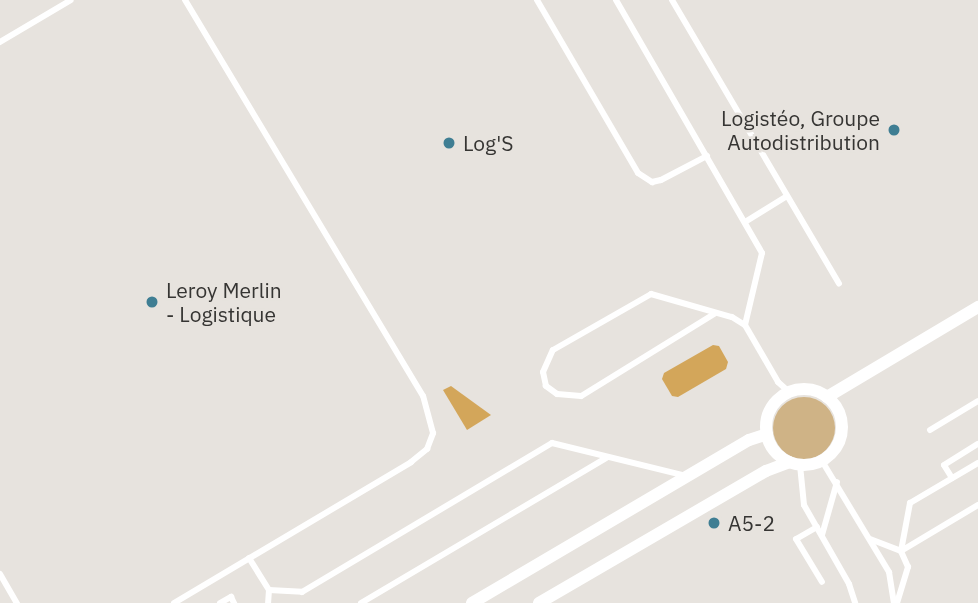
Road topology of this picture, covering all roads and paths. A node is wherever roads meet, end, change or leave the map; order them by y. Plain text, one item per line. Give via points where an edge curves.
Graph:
1 (71, 0) edge
2 (185, 0) edge
3 (537, 0) edge
4 (616, 0) edge
5 (672, 0) edge
6 (0, 42) edge
7 (707, 156) junction
8 (787, 196) junction
9 (745, 222) junction
10 (839, 284) dead end
11 (978, 306) edge
12 (714, 314) junction
13 (745, 325) junction
14 (789, 393) junction
15 (827, 397) junction
16 (978, 401) edge
17 (929, 430) dead end
18 (767, 434) junction
19 (978, 444) edge
20 (606, 458) junction
21 (822, 461) junction
22 (978, 463) edge
23 (794, 464) junction
24 (688, 477) junction
25 (952, 478) junction
26 (837, 482) junction
27 (978, 505) edge
28 (817, 527) junction
29 (822, 535) junction
30 (870, 539) junction
31 (901, 551) junction
32 (249, 558) junction
33 (0, 575) edge
34 (822, 582) dead end
35 (269, 590) junction
36 (17, 603) edge
37 (174, 603) edge
38 (220, 603) edge
39 (234, 603) edge
40 (268, 603) edge
41 (361, 603) edge
42 (472, 603) edge
43 (539, 603) edge
44 (855, 603) edge
45 (895, 603) edge

1 - 6 lane
2 - 32 lane via 431,417 433,433 426,449 411,462
3 - 7 lane via 638,173 652,182 661,180
4 - 7 lane
5 - 8 lane
7 - 9 lane
8 - 9 lane
8 - 10 lane
9 - 13 lane via 762,253
11 - 15 street
12 - 12 lane via 651,294 553,350 543,372 546,386 569,398 581,396
12 - 13 lane
13 - 14 lane
14 - 15 street via 816,391
14 - 18 street via 771,410
15 - 21 street via 836,406 842,430 839,443
16 - 17 lane
18 - 23 street via 779,456
18 - 24 street
19 - 25 lane via 944,465
20 - 24 lane
20 - 35 lane via 552,443 302,592
20 - 41 lane
21 - 23 street
21 - 26 lane
22 - 25 lane
23 - 28 lane via 804,505
23 - 43 street via 766,471
24 - 42 street
25 - 31 lane via 911,503
26 - 29 lane
26 - 30 lane
27 - 31 lane
28 - 29 lane
28 - 34 lane via 796,539
29 - 44 lane
30 - 31 lane
30 - 45 lane via 889,572
31 - 45 lane via 908,567
32 - 35 lane
32 - 37 lane
33 - 36 lane
35 - 40 lane
38 - 39 lane via 230,597

